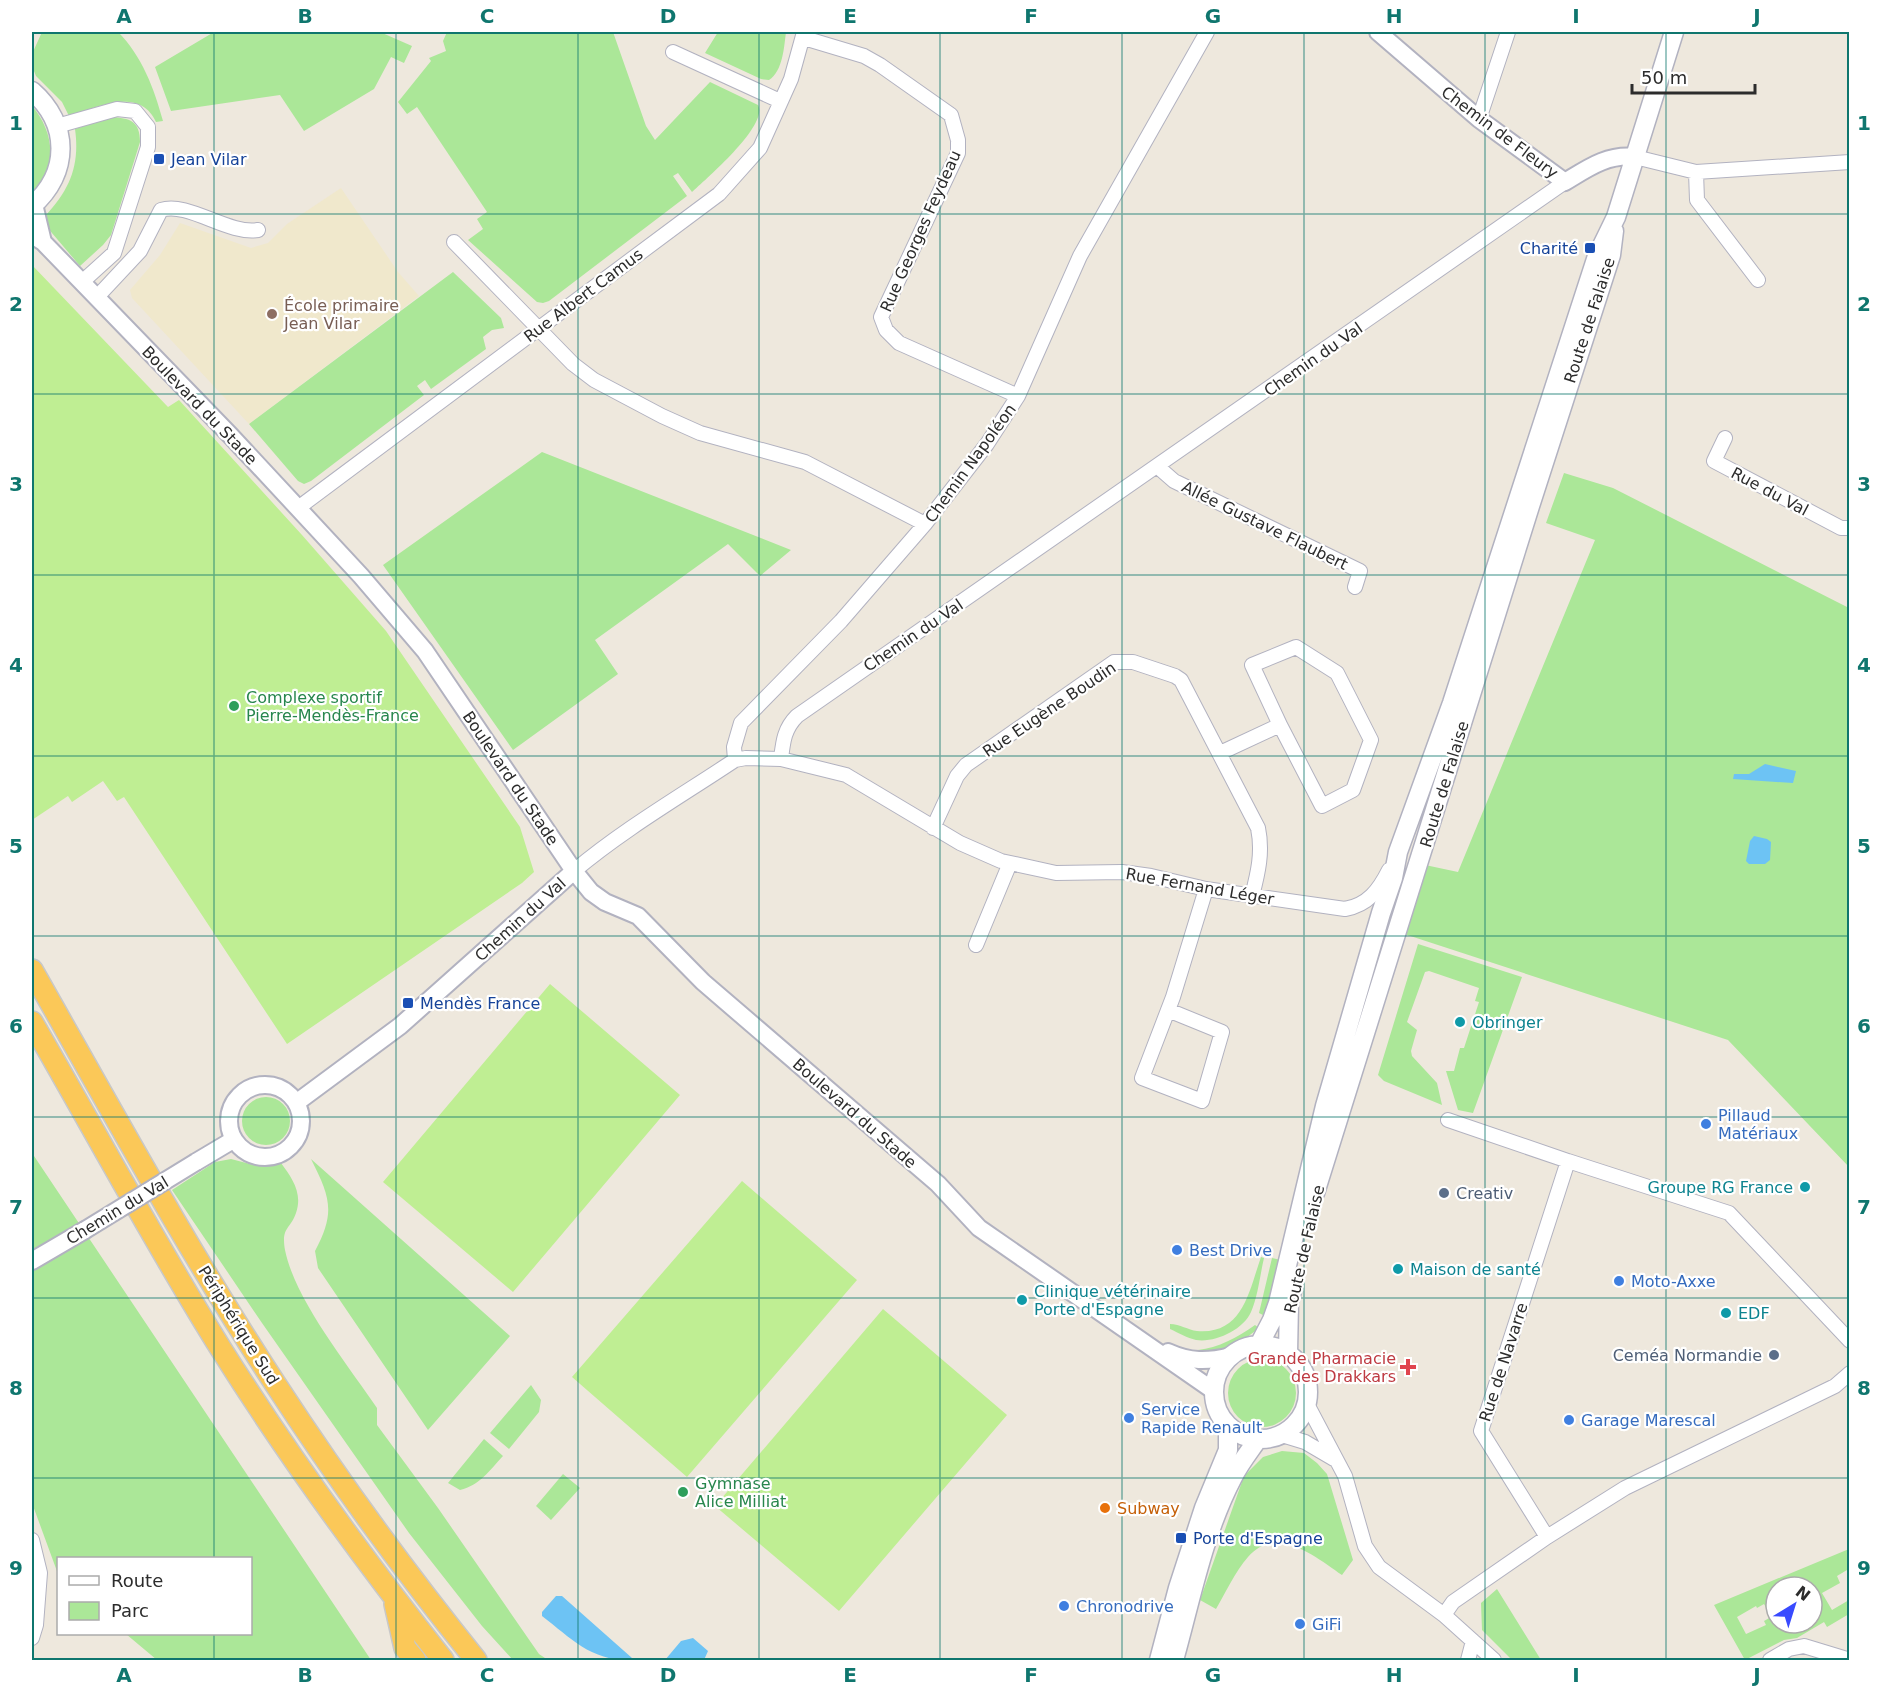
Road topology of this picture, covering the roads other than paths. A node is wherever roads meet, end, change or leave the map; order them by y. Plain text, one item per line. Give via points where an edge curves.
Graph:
1 (1207, 32) edge
2 (1378, 32) edge
3 (1508, 32) edge
4 (1674, 32) edge
5 (804, 35) edge
6 (674, 52) dead end
7 (32, 90) edge
8 (780, 102) junction
9 (1479, 119) junction
10 (57, 126) junction
11 (1635, 157) junction
12 (1850, 162) edge
13 (1696, 172) junction
14 (1565, 182) junction
15 (33, 205) edge
16 (1616, 217) junction
17 (258, 230) dead end
18 (37, 239) edge
19 (454, 242) dead end
20 (1758, 280) dead end
21 (82, 282) junction
22 (97, 297) junction
23 (538, 328) junction
24 (1018, 396) junction
25 (1725, 438) dead end
26 (1158, 467) junction
27 (298, 508) junction
28 (925, 525) junction
29 (1850, 528) edge
30 (1355, 587) dead end
31 (1280, 725) junction
32 (1220, 753) junction
33 (781, 759) junction
34 (735, 760) junction
35 (933, 828) junction
36 (1398, 852) junction
37 (1010, 863) junction
38 (574, 872) junction
39 (1206, 889) junction
40 (1252, 896) junction
41 (976, 945) dead end
42 (32, 970) edge
43 (1168, 1011) junction
44 (32, 1023) edge
45 (296, 1103) junction
46 (1448, 1120) dead end
47 (233, 1140) junction
48 (1568, 1161) junction
49 (32, 1261) edge
50 (1850, 1341) edge
51 (1145, 1342) junction
52 (1259, 1345) junction
53 (1288, 1353) junction
54 (1231, 1356) junction
55 (1850, 1373) edge
56 (1214, 1391) junction
57 (1306, 1404) junction
58 (1228, 1426) junction
59 (1282, 1435) junction
60 (1258, 1439) junction
61 (1336, 1460) junction
62 (1546, 1537) junction
63 (32, 1540) edge
64 (416, 1586) junction
65 (393, 1598) junction
66 (1444, 1615) junction
67 (32, 1638) edge
68 (1473, 1641) junction
69 (415, 1660) edge
70 (443, 1660) edge
71 (477, 1660) edge
72 (494, 1660) edge
73 (1159, 1660) edge
74 (1174, 1660) edge
75 (1468, 1660) edge
76 (1494, 1660) edge
77 (1770, 1660) edge
78 (1850, 1660) edge

1 - 24 street, Chemin Napoléon via 1080,256
2 - 9 street, Chemin de Fleury
3 - 9 street
4 - 11 main road, Route de Falaise
5 - 8 street, Rue Albert Camus
5 - 24 street, Rue Georges Feydeau via 864,56 951,115 958,153 881,317 898,343
6 - 8 street
7 - 10 main road
8 - 23 street, Rue Albert Camus via 760,148 719,194
9 - 14 street, Chemin de Fleury
10 - 15 main road via 58,169
10 - 21 street via 117,109 135,111 148,127 148,147 114,253
11 - 13 street
11 - 14 street, Chemin de Fleury via 1612,157
11 - 16 main road, Route de Falaise
12 - 13 street
13 - 20 street via 1697,200
14 - 26 street, Chemin du Val
15 - 18 street, Boulevard du Stade
16 - 36 main road, Route de Falaise via 1597,256 1452,703
16 - 53 main road, Route de Falaise via 1611,255 1314,1197 1289,1303
17 - 22 street via 238,229 173,207 161,210 140,251
18 - 21 street, Boulevard du Stade
19 - 23 street
21 - 22 street, Boulevard du Stade
22 - 27 street, Boulevard du Stade
23 - 27 street, Rue Albert Camus
23 - 28 street via 594,380 662,416 700,433 805,462
24 - 28 street, Chemin Napoléon
25 - 29 street, Rue du Val via 1714,461 1841,528
26 - 30 street, Allée Gustave Flaubert via 1174,481 1360,571
26 - 33 street, Chemin du Val via 797,716 784,735
27 - 38 street, Boulevard du Stade via 425,651
28 - 34 street, Chemin Napoléon via 841,621 741,723 734,747
31 - 31 street via 1322,806 1353,790 1371,740 1337,674 1296,647 1252,665
31 - 32 street
32 - 35 street, Rue Eugène Boudin via 1181,680 1133,662 1114,662 966,765
32 - 40 street, Rue Eugène Boudin via 1261,841 1261,860
33 - 34 street
33 - 35 street, Rue Fernand Léger via 846,775
34 - 38 street, Chemin du Val via 646,818
35 - 37 street, Rue Fernand Léger
36 - 40 street, Rue Fernand Léger via 1382,885 1353,908 1335,909
36 - 52 main road, Route de Falaise via 1394,878 1325,1106 1278,1303
37 - 39 street, Rue Fernand Léger via 1056,873 1122,872
37 - 41 street
38 - 45 street, Chemin du Val via 400,1026
38 - 51 street, Boulevard du Stade via 598,897 638,916 703,982 938,1184 979,1228
39 - 40 street, Rue Fernand Léger
39 - 43 street
42 - 64 highway, Périphérique Sud via 194,1252 276,1384
43 - 43 street via 1142,1078 1202,1101 1222,1032
44 - 65 highway, Périphérique Sud via 221,1348
45 - 47 street via 301,1118 299,1133 289,1148 275,1156 260,1157 243,1150
45 - 47 street via 288,1093 269,1085 250,1087 239,1095 228,1115
46 - 48 street
47 - 49 street, Chemin du Val, bridge
48 - 50 street via 1729,1213
48 - 62 street, Rue de Navarre via 1481,1431
51 - 54 street, Boulevard du Stade via 1184,1359 1209,1361
51 - 56 street, Boulevard du Stade
52 - 53 main road
52 - 54 main road
53 - 57 main road via 1305,1376
54 - 56 main road via 1219,1371
55 - 62 street via 1835,1386 1624,1488
56 - 58 main road via 1218,1410
57 - 59 main road via 1302,1416
57 - 61 street
58 - 60 main road via 1247,1438
58 - 73 main road via 1228,1450 1204,1508
59 - 60 main road
59 - 61 street via 1305,1442
60 - 74 main road via 1232,1479 1209,1534
61 - 66 street via 1352,1495 1371,1557
62 - 66 street via 1453,1602
63 - 67 street via 40,1573
64 - 71 highway, Périphérique Sud
64 - 72 highway via 453,1612
65 - 69 highway via 405,1648
65 - 70 highway, Périphérique Sud
66 - 68 street
68 - 75 street
68 - 76 street
77 - 78 street via 1804,1646

